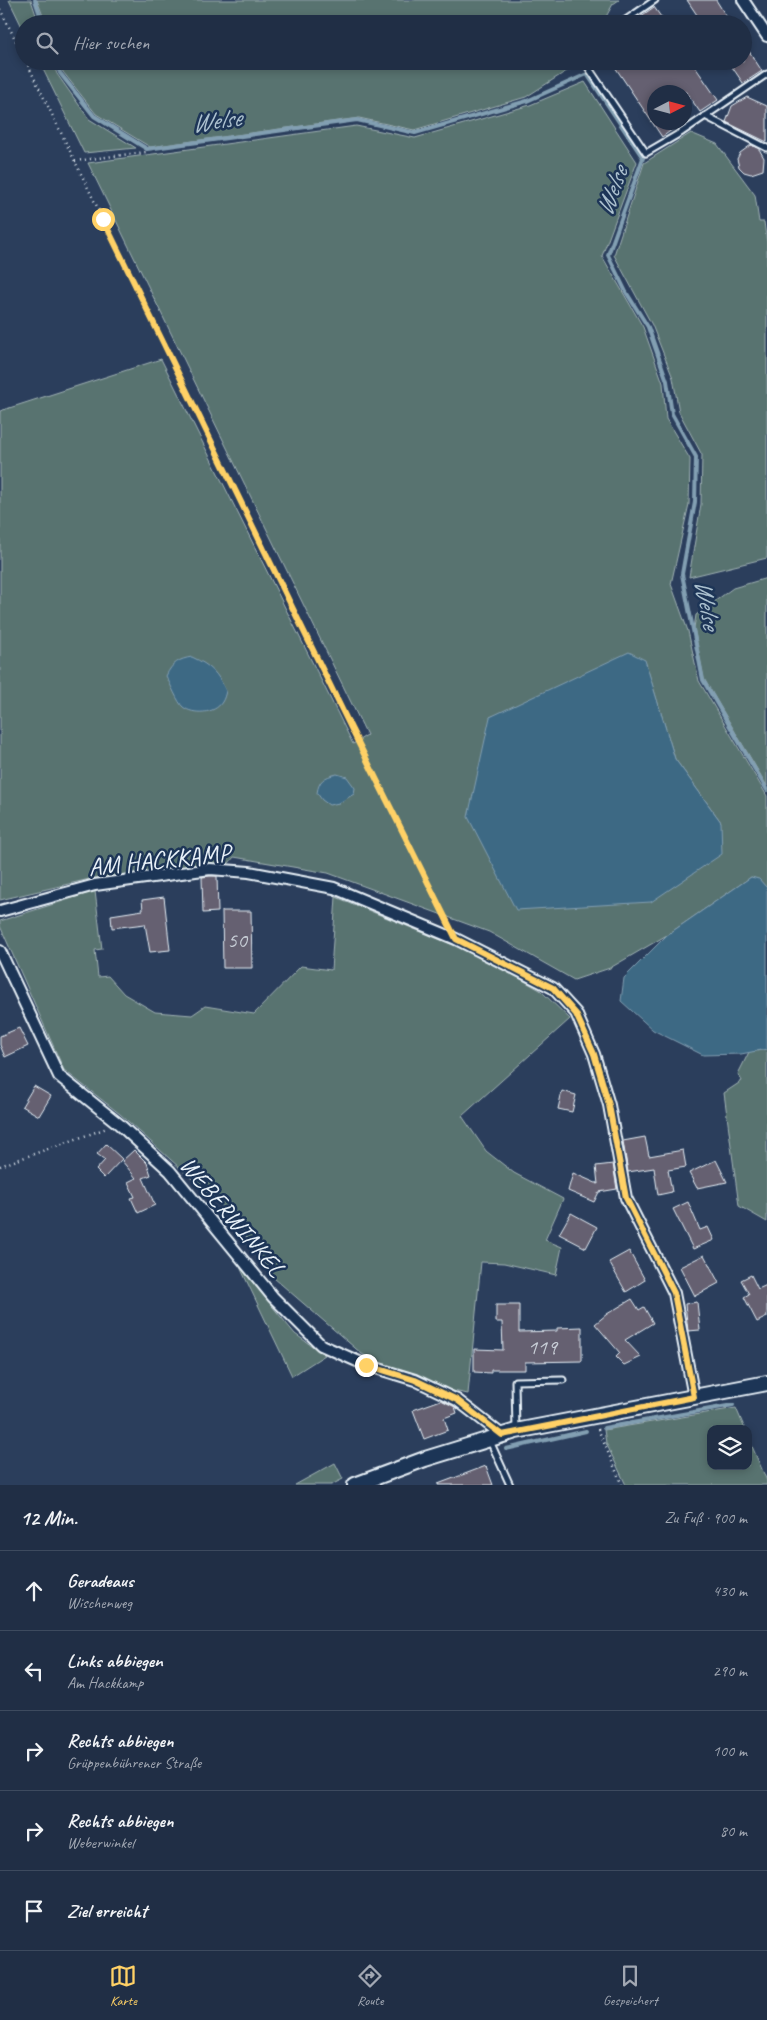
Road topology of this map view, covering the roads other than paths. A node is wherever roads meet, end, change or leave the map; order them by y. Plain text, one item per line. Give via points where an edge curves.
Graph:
1 (655, 0) edge
2 (744, 0) edge
3 (633, 15) edge
4 (767, 36) edge
5 (590, 70) edge
6 (767, 74) edge
7 (705, 116) junction
8 (767, 148) edge
9 (0, 910) edge
10 (0, 951) edge
11 (563, 1380) dead end
12 (767, 1383) edge
13 (694, 1397) junction
14 (516, 1431) junction
15 (495, 1437) junction
16 (355, 1485) edge
17 (510, 1485) edge

1 - 3 lane
2 - 4 street
5 - 7 lane via 643,154
6 - 7 lane
7 - 8 lane
9 - 13 street, AM HACKKAMP via 95,885 210,869 249,872 334,888 456,939 553,988 576,1014 594,1054 609,1105 626,1198 674,1293
10 - 15 street, WEBERWINKEL via 59,1076 119,1124 170,1171 273,1297 321,1345 366,1365 415,1380 457,1400
11 - 14 lane via 515,1381
12 - 13 main road
13 - 14 main road
14 - 15 main road
15 - 16 main road
15 - 17 lane

